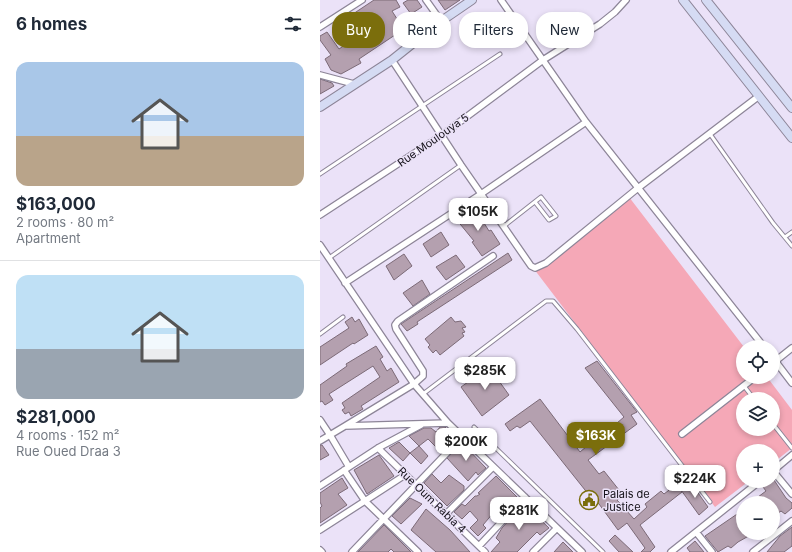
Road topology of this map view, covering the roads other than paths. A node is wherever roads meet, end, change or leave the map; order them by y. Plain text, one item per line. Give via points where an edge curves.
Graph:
1 (362, 0) edge
2 (426, 0) edge
3 (472, 0) edge
4 (501, 0) edge
5 (626, 0) edge
6 (683, 0) edge
7 (706, 0) edge
8 (434, 12) edge
9 (451, 14) edge
10 (320, 27) edge
11 (407, 48) edge
12 (500, 54) dead end
13 (392, 60) junction
14 (543, 60) junction
15 (320, 75) edge
16 (354, 84) junction
17 (759, 96) junction
18 (422, 106) junction
19 (320, 107) edge
20 (792, 108) edge
21 (586, 122) junction
22 (710, 134) junction
23 (442, 135) junction
24 (792, 138) edge
25 (461, 165) junction
26 (320, 174) edge
27 (638, 188) junction
28 (481, 194) junction
29 (535, 202) junction
30 (320, 215) edge
31 (504, 226) junction
32 (792, 232) edge
33 (785, 237) junction
34 (320, 245) edge
35 (792, 246) edge
36 (493, 256) dead end
37 (329, 258) junction
38 (345, 283) junction
39 (343, 317) dead end
40 (320, 334) edge
41 (758, 340) edge
42 (792, 348) edge
43 (780, 357) edge
44 (780, 368) edge
45 (792, 383) edge
46 (414, 384) junction
47 (746, 384) edge
48 (744, 386) junction
49 (749, 392) edge
50 (423, 394) junction
51 (320, 420) edge
52 (448, 423) junction
53 (422, 424) junction
54 (344, 426) junction
55 (474, 427) dead end
56 (780, 433) edge
57 (330, 434) junction
58 (682, 434) dead end
59 (462, 437) junction
60 (320, 441) edge
61 (378, 448) junction
62 (792, 448) edge
63 (792, 455) edge
64 (780, 465) edge
65 (493, 467) junction
66 (347, 468) junction
67 (406, 475) junction
68 (780, 479) edge
69 (416, 485) junction
70 (320, 486) edge
71 (751, 488) edge
72 (792, 494) edge
73 (525, 497) junction
74 (365, 501) junction
75 (710, 502) dead end
76 (446, 514) junction
77 (384, 519) junction
78 (792, 521) edge
79 (557, 528) junction
80 (320, 530) edge
81 (696, 532) junction
82 (479, 546) junction
83 (320, 550) edge
84 (322, 552) edge
85 (352, 552) edge
86 (417, 552) edge
87 (485, 552) edge
88 (533, 552) edge
89 (582, 552) edge
90 (603, 552) edge
91 (671, 552) edge
92 (712, 552) edge
93 (753, 552) edge

1 - 10 street
2 - 8 street
3 - 9 street
4 - 14 street
5 - 14 street, Rue Moulouya 5 via 600,24
6 - 17 street
7 - 20 street
11 - 13 street
12 - 18 lane
13 - 16 street
13 - 18 street
14 - 21 street
14 - 23 street, Rue Moulouya 5
15 - 16 street
16 - 19 street
17 - 22 street
17 - 24 street
18 - 23 street
18 - 26 lane
21 - 27 street
21 - 28 street
22 - 27 street
22 - 33 lane
23 - 25 street
23 - 30 street, Rue Moulouya 5
25 - 28 street
25 - 37 lane
27 - 31 street via 537,269 531,266
27 - 41 street
28 - 31 street
28 - 38 street
29 - 29 lane via 543,198 556,216 549,220
29 - 31 lane
32 - 33 lane
33 - 35 lane
34 - 37 street
36 - 46 street via 395,325 423,371 421,379
37 - 38 street
38 - 46 street
39 - 40 lane
42 - 43 street
44 - 45 street
46 - 50 street
46 - 54 street
47 - 48 street
48 - 49 lane
48 - 58 street
50 - 52 street
50 - 75 lane via 546,301 553,301
51 - 57 street
52 - 53 street
52 - 59 street
53 - 54 street
53 - 61 street
54 - 57 street
55 - 90 lane
56 - 62 lane
57 - 60 street
57 - 66 street
59 - 65 street
59 - 69 street
61 - 66 street
61 - 67 street, Rue Oum Rabia 4
63 - 64 street
65 - 73 street
65 - 76 street
66 - 70 street
66 - 74 street
67 - 69 street, Rue Oum Rabia 4
67 - 74 street
68 - 72 street
69 - 76 street, Rue Oum Rabia 4
69 - 77 street
71 - 81 street
73 - 79 street
73 - 82 street
74 - 77 street
74 - 80 street
76 - 82 street, Rue Oum Rabia 4
77 - 85 street
77 - 86 street
78 - 93 street
79 - 88 street
79 - 89 street
81 - 91 street
81 - 92 street
82 - 87 street, Rue Oum Rabia 4
83 - 84 street

